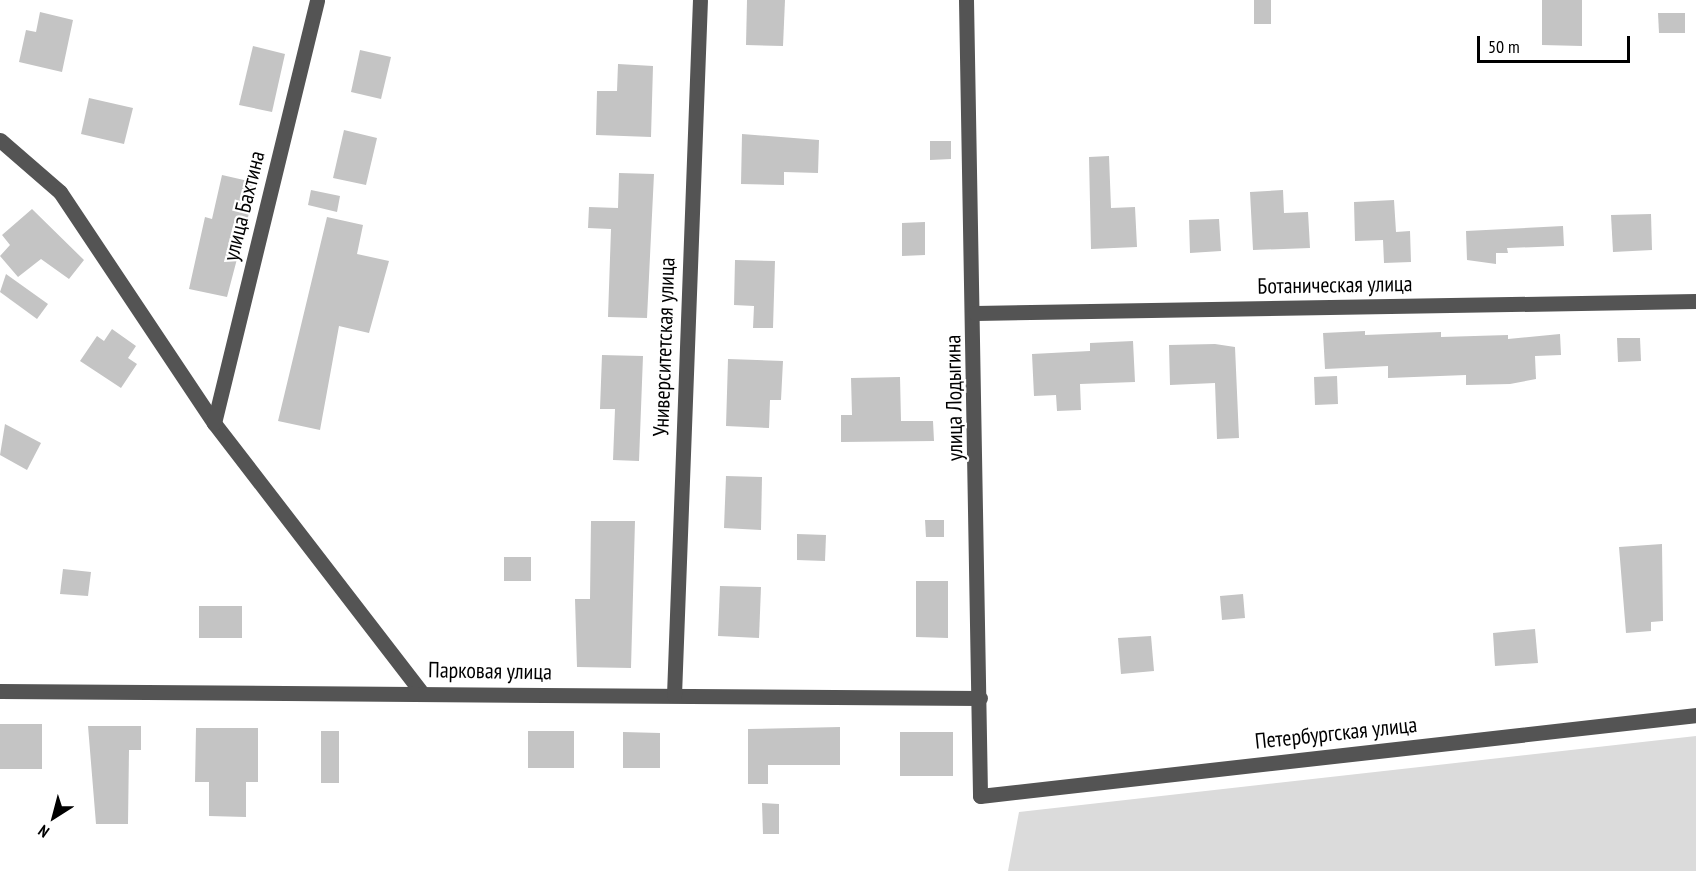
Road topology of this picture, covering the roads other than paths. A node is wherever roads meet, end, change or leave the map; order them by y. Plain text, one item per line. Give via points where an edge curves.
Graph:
1 (317, 0) edge
2 (700, 0) edge
3 (966, 0) edge
4 (0, 140) edge
5 (1696, 301) edge
6 (975, 314) junction
7 (214, 423) junction
8 (0, 691) edge
9 (422, 693) junction
10 (674, 695) junction
11 (980, 698) junction
12 (1696, 715) edge
13 (980, 796) joint

1 - 7 street, улица Бахтина
2 - 10 street, Университетская улица
3 - 6 street, улица Лодыгина
4 - 7 street via 60,192
5 - 6 street, Ботаническая улица
6 - 11 street, улица Лодыгина
7 - 9 street
8 - 9 street, Парковая улица
9 - 10 street, Парковая улица
10 - 11 street, Парковая улица
11 - 13 street, улица Лодыгина
12 - 13 street, Петербургская улица

